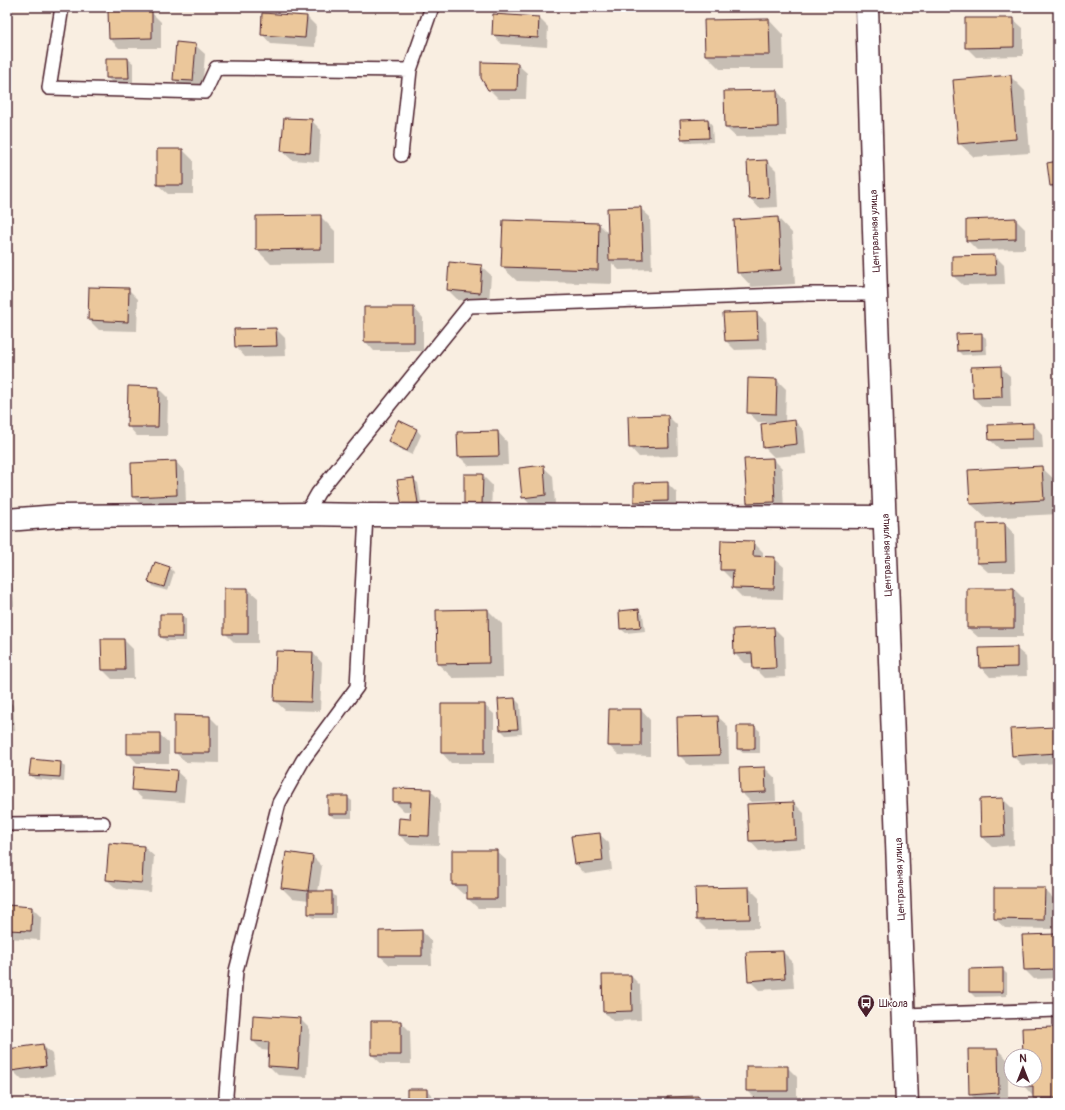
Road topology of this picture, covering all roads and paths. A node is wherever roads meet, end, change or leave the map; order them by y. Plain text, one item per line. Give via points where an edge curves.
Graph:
1 (62, 7) edge
2 (432, 7) edge
3 (867, 7) edge
4 (410, 70) junction
5 (401, 155) dead end
6 (876, 294) junction
7 (306, 514) junction
8 (366, 516) junction
9 (885, 517) junction
10 (7, 520) edge
11 (103, 823) dead end
12 (7, 824) edge
13 (1058, 1010) edge
14 (904, 1015) junction
15 (227, 1103) edge
16 (907, 1103) edge

1 - 4 lane via 49,88 205,92 216,68
2 - 4 lane
3 - 6 main road, Центральная улица
4 - 5 lane
6 - 7 lane via 802,294 469,306 318,493
6 - 9 main road, Центральная улица
7 - 8 main road
7 - 10 main road via 58,516
8 - 9 main road
8 - 15 lane via 357,687 303,760 279,803 236,971
9 - 14 main road, Центральная улица
11 - 12 lane
13 - 14 lane
14 - 16 main road, Центральная улица

